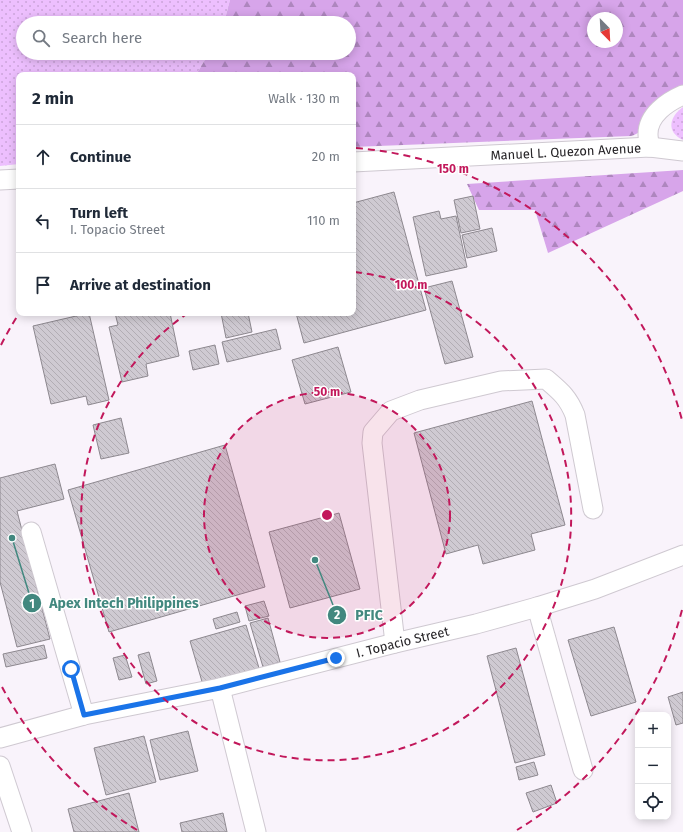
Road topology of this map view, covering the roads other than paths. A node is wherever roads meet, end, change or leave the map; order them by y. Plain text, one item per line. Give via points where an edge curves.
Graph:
1 (683, 95) edge
2 (650, 147) junction
3 (683, 151) edge
4 (356, 162) edge
5 (16, 179) edge
6 (0, 180) edge
7 (593, 509) dead end
8 (30, 532) dead end
9 (683, 556) edge
10 (537, 607) junction
11 (395, 643) junction
12 (220, 688) junction
13 (84, 715) junction
14 (0, 738) edge
15 (0, 766) edge
16 (583, 770) dead end
17 (22, 832) edge
18 (256, 832) edge

1 - 2 street via 668,102 654,117 648,133
2 - 3 street, Manuel L. Quezon Avenue
2 - 4 street, Manuel L. Quezon Avenue
5 - 6 street
7 - 11 street via 575,414 566,398 546,379 501,381 420,400 391,411 373,432 372,443
8 - 13 street
9 - 10 street, I. Topacio Street via 595,589
10 - 11 street, I. Topacio Street
10 - 16 street
11 - 12 street, I. Topacio Street
12 - 13 street, I. Topacio Street
12 - 18 street
13 - 14 street, I. Topacio Street
15 - 17 street

